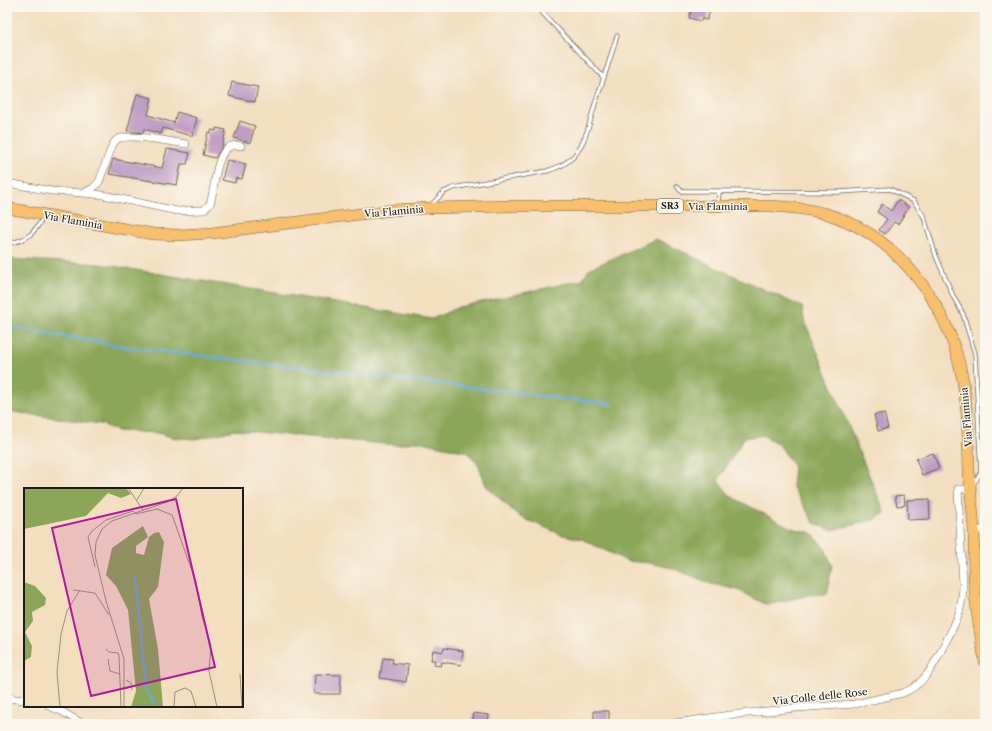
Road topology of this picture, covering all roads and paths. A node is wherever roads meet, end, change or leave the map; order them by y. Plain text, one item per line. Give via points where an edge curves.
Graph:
1 (537, 7) edge
2 (617, 36) dead end
3 (604, 78) junction
4 (186, 144) dead end
5 (241, 146) dead end
6 (7, 183) edge
7 (677, 186) dead end
8 (719, 191) junction
9 (84, 192) junction
10 (718, 206) junction
11 (7, 208) edge
12 (429, 208) junction
13 (45, 215) junction
14 (7, 243) edge
15 (970, 489) junction
16 (980, 530) edge
17 (985, 662) edge
18 (7, 698) edge
19 (24, 700) edge
20 (51, 707) edge
21 (83, 724) edge
22 (669, 724) edge

1 - 3 lane
2 - 3 lane
3 - 12 lane via 584,139 574,156 566,162 547,171 453,188 444,192
4 - 9 street via 133,136 122,137 112,146 98,182
5 - 9 street via 229,147 221,156 211,200 204,210 173,211
6 - 9 street via 52,191
7 - 8 lane via 681,191
8 - 10 lane
8 - 15 lane via 838,192 890,189 914,201 924,217 936,256 953,296 964,314 975,354 981,472
10 - 12 main road, Via Flaminia / SR3
10 - 15 main road, Via Flaminia / SR3 via 781,206 829,215 874,237 908,267 939,310 958,359 967,411
11 - 13 main road, Via Flaminia / SR3
12 - 13 main road, Via Flaminia / SR3 via 181,235 153,234
13 - 14 lane via 30,235 21,241
15 - 16 main road, Via Flaminia / SR3
15 - 22 street, Via Colle delle Rose via 958,489 963,584 961,607 934,665 919,683 903,693 855,704 730,715
16 - 17 main road, Via Flaminia / SR3 via 974,570
18 - 19 street
20 - 21 street

